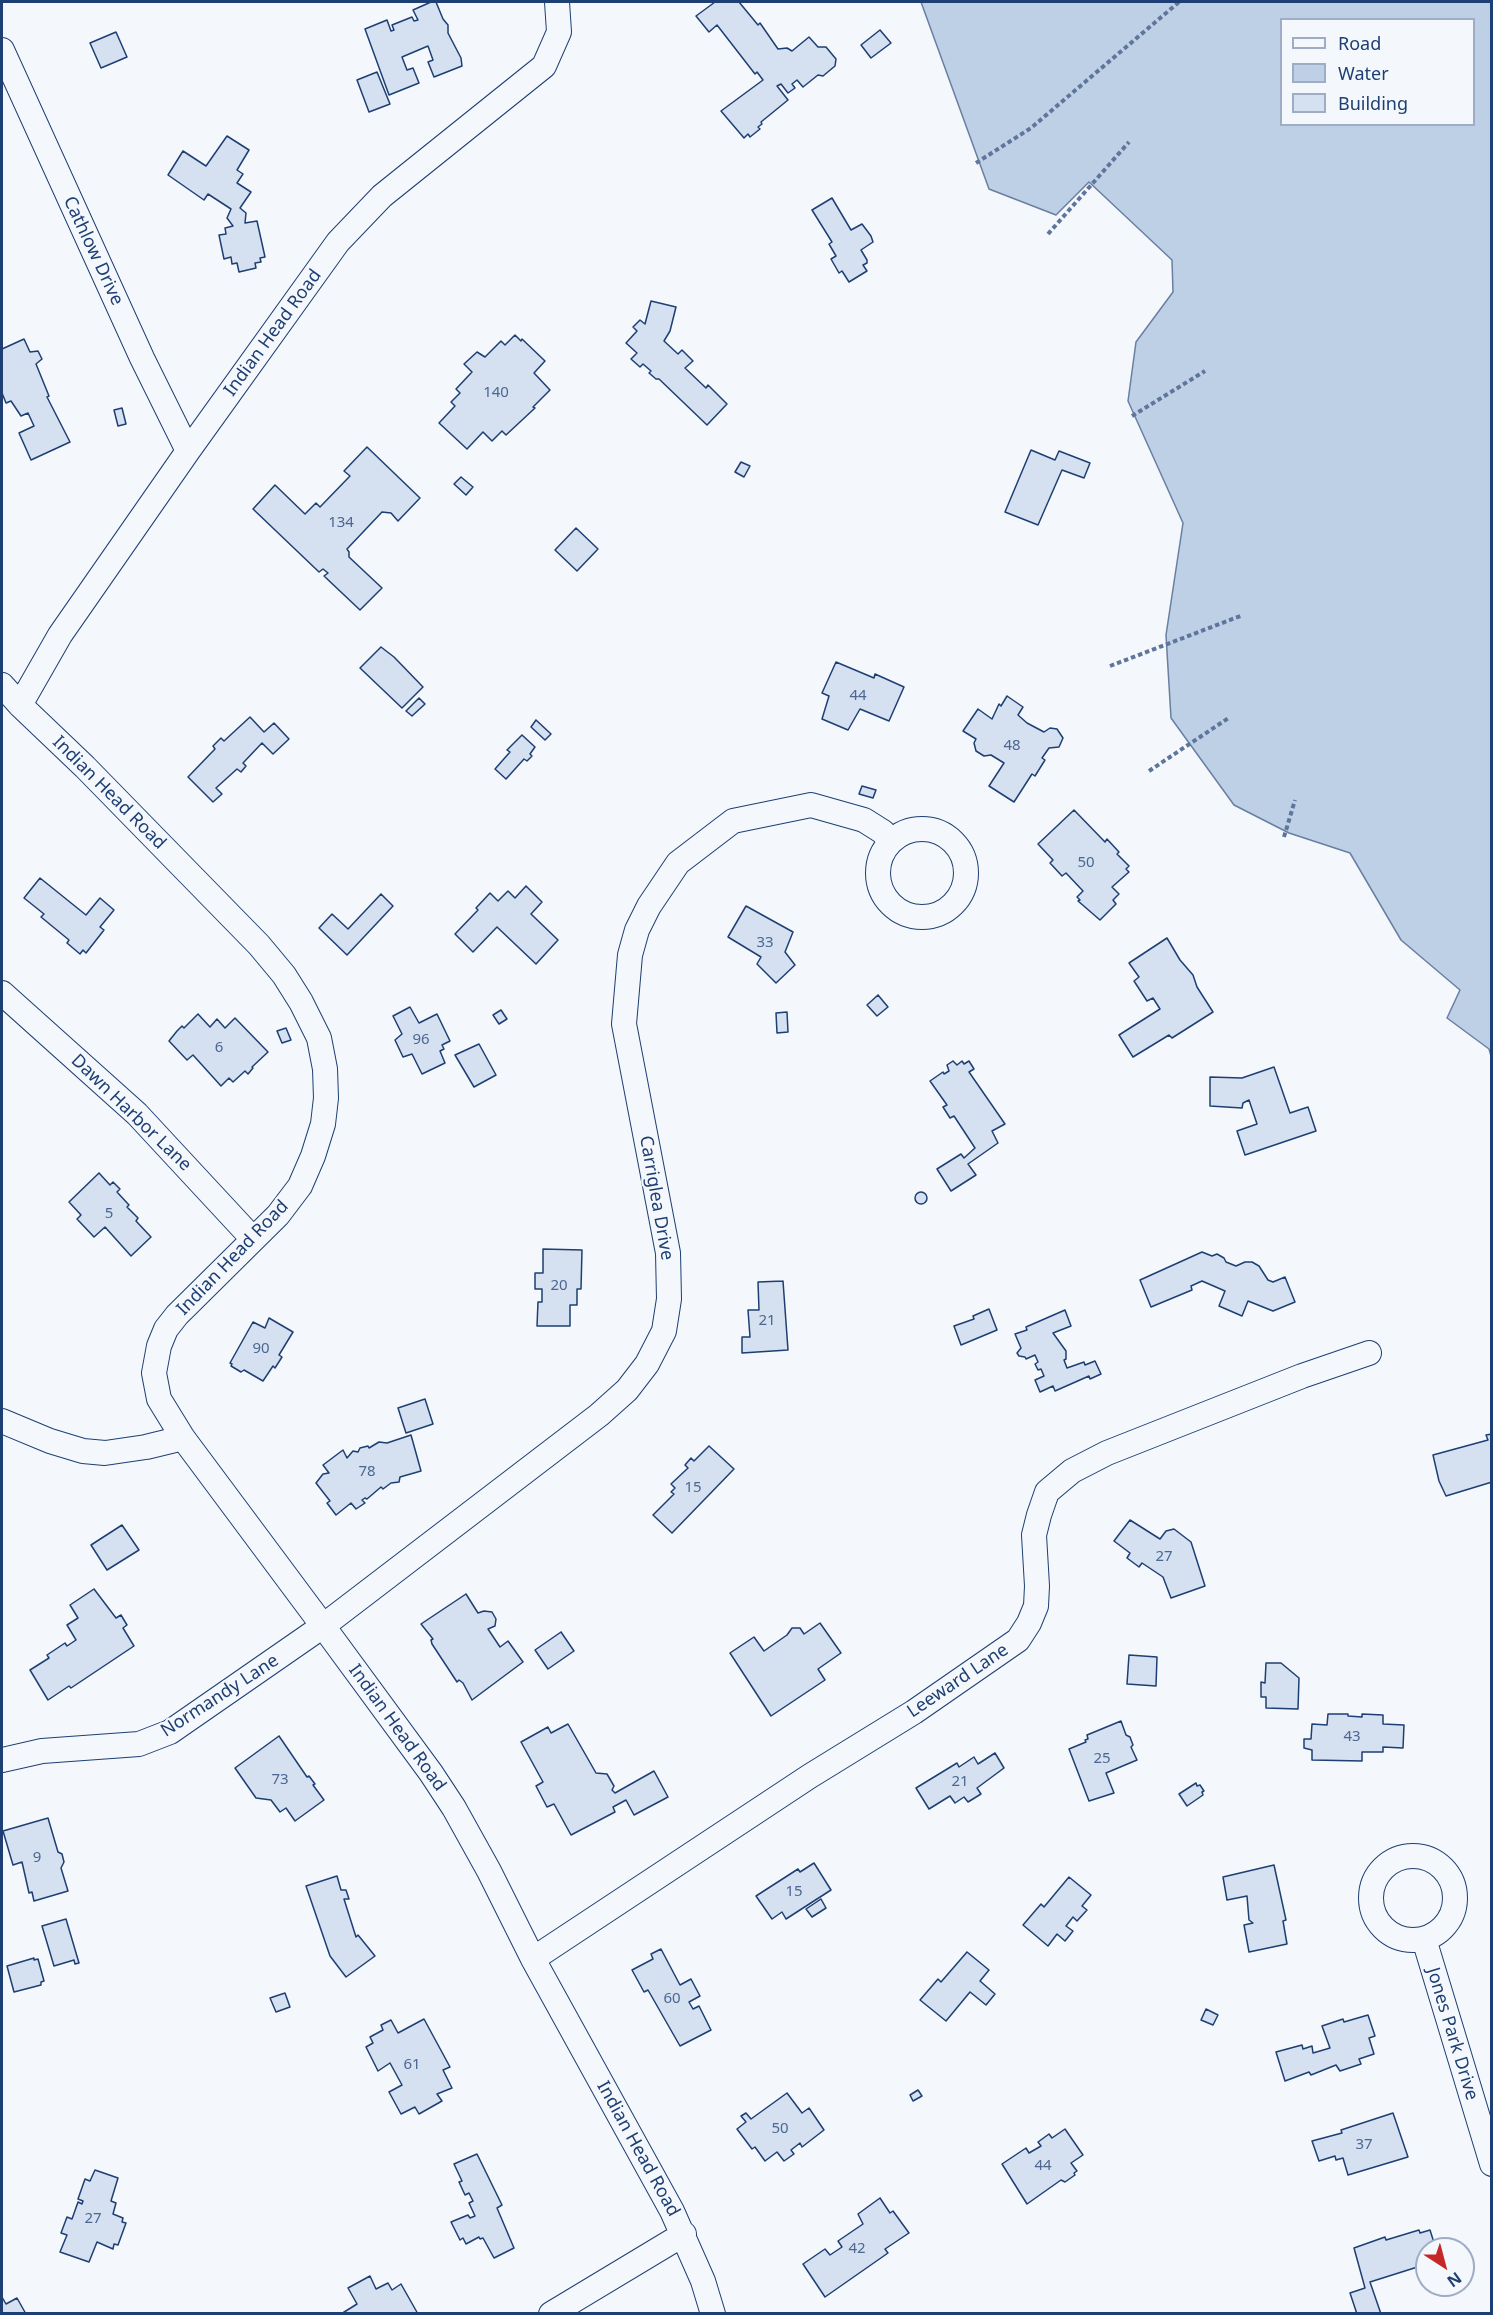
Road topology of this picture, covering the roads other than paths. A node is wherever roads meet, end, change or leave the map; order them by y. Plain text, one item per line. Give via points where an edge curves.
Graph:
1 (557, 2) edge
2 (2, 50) edge
3 (188, 451) junction
4 (2, 685) edge
5 (20, 705) junction
6 (890, 842) dead end
7 (2, 993) edge
8 (253, 1239) junction
9 (1369, 1353) dead end
10 (2, 1421) edge
11 (183, 1438) junction
12 (323, 1626) junction
13 (2, 1760) edge
14 (1424, 1939) dead end
15 (533, 1959) junction
16 (1491, 2164) edge
17 (684, 2234) junction
18 (551, 2313) edge
19 (713, 2313) edge

1 - 3 street, Indian Head Road via 559,32 544,66 382,196 338,242
2 - 3 street, Cathlow Drive
3 - 5 street, Indian Head Road via 60,634
4 - 5 street
5 - 8 street, Indian Head Road via 259,945 302,1002 319,1038 326,1098 313,1156 300,1186
6 - 12 street, Carriglea Drive via 883,832 864,820 811,805 733,821 678,863 649,906 635,938 626,984 624,1024 668,1253 669,1299 664,1331 647,1364 627,1390 599,1415
7 - 8 street, Dawn Harbor Lane via 137,1114
8 - 11 street, Indian Head Road via 177,1315 159,1346 154,1372 159,1399
9 - 15 street, Leeward Lane via 1107,1453 1072,1471 1047,1492 1039,1515 1034,1535 1036,1606 1018,1640 914,1712
10 - 11 street via 83,1451 105,1453
11 - 12 street, Indian Head Road
12 - 13 street, Normandy Lane via 170,1732 140,1744 42,1751
12 - 15 street, Indian Head Road via 454,1808
14 - 16 street, Jones Park Drive
15 - 17 street, Indian Head Road
17 - 18 street
17 - 19 street, Indian Head Road

